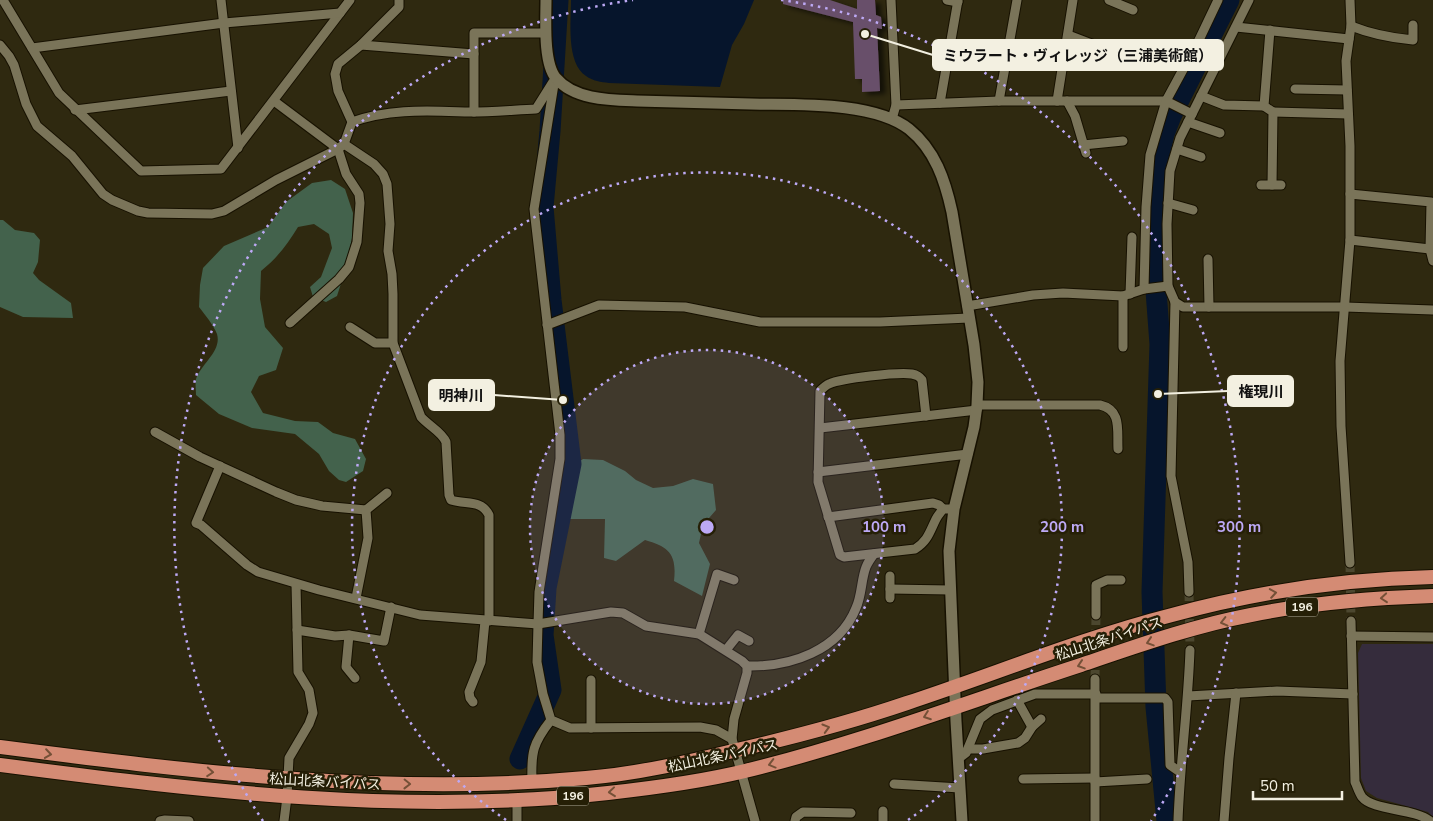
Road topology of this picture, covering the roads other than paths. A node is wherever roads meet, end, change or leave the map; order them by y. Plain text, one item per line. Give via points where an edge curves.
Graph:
1 (3, 0) edge
2 (221, 0) edge
3 (350, 0) edge
4 (399, 0) edge
5 (546, 0) edge
6 (891, 0) edge
7 (947, 0) edge
8 (1017, 0) edge
9 (1073, 0) edge
10 (1108, 0) edge
11 (1218, 0) edge
12 (1249, 0) edge
13 (1350, 0) edge
14 (958, 1) edge
15 (1133, 10) dead end
16 (340, 13) junction
17 (224, 23) junction
18 (1413, 25) dead end
19 (1351, 26) junction
20 (1236, 27) junction
21 (1270, 30) junction
22 (546, 33) junction
23 (1068, 35) junction
24 (1349, 39) junction
25 (0, 45) edge
26 (361, 45) junction
27 (32, 48) junction
28 (1115, 53) dead end
29 (474, 54) junction
30 (555, 78) junction
31 (1295, 89) dead end
32 (1348, 90) junction
33 (231, 91) junction
34 (1201, 96) junction
35 (274, 100) junction
36 (999, 101) junction
37 (1057, 101) junction
38 (1067, 101) junction
39 (1168, 102) junction
40 (940, 103) junction
41 (896, 105) junction
42 (1264, 106) junction
43 (75, 110) junction
44 (474, 112) junction
45 (1273, 112) junction
46 (1348, 114) junction
47 (1189, 116) junction
48 (892, 119) junction
49 (352, 122) junction
50 (1222, 123) dead end
51 (1123, 141) dead end
52 (341, 147) junction
53 (238, 148) junction
54 (1177, 149) junction
55 (1201, 157) dead end
56 (1261, 185) dead end
57 (1350, 194) junction
58 (1168, 202) junction
59 (1193, 210) dead end
60 (1132, 237) dead end
61 (1350, 240) junction
62 (1430, 249) junction
63 (1208, 259) dead end
64 (1433, 261) edge
65 (1167, 286) junction
66 (1146, 288) junction
67 (1126, 295) junction
68 (1175, 302) junction
69 (967, 306) junction
70 (1209, 307) junction
71 (1345, 307) junction
72 (1433, 310) edge
73 (969, 318) junction
74 (290, 323) dead end
75 (547, 325) junction
76 (350, 327) dead end
77 (393, 343) junction
78 (1123, 347) dead end
79 (977, 408) junction
80 (926, 416) junction
81 (820, 428) junction
82 (155, 432) dead end
83 (1118, 448) dead end
84 (968, 454) junction
85 (220, 466) junction
86 (818, 472) junction
87 (387, 493) dead end
88 (948, 509) junction
89 (366, 510) junction
90 (828, 517) junction
91 (874, 554) junction
92 (1350, 563) tunnel mouth
93 (890, 576) dead end
94 (1433, 577) edge
95 (734, 580) dead end
96 (1121, 580) dead end
97 (296, 584) junction
98 (950, 590) junction
99 (1189, 592) tunnel mouth
100 (1433, 596) edge
101 (356, 598) junction
102 (390, 607) junction
103 (1096, 616) tunnel mouth
104 (487, 621) junction
105 (1351, 621) tunnel mouth
106 (538, 624) junction
107 (297, 630) junction
108 (349, 634) junction
109 (699, 634) junction
110 (1351, 636) junction
111 (1433, 636) edge
112 (749, 641) dead end
113 (726, 650) junction
114 (1190, 650) tunnel mouth
115 (747, 666) junction
116 (354, 678) dead end
117 (591, 680) dead end
118 (1095, 680) tunnel mouth
119 (954, 687) junction
120 (1236, 693) junction
121 (1353, 694) junction
122 (1096, 696) junction
123 (1188, 696) junction
124 (1017, 700) junction
125 (473, 702) dead end
126 (955, 706) junction
127 (1041, 719) dead end
128 (551, 720) junction
129 (1032, 727) junction
130 (591, 728) junction
131 (733, 745) junction
132 (0, 747) edge
133 (968, 749) junction
134 (958, 759) junction
135 (0, 765) edge
136 (742, 772) junction
137 (1180, 772) junction
138 (288, 777) junction
139 (1023, 779) dead end
140 (1095, 780) junction
141 (1147, 780) dead end
142 (532, 782) junction
143 (894, 784) dead end
144 (960, 788) junction
145 (287, 797) junction
146 (517, 801) junction
147 (883, 811) dead end
148 (852, 813) dead end
149 (160, 821) edge
150 (188, 821) edge
151 (284, 821) edge
152 (517, 821) edge
153 (755, 821) edge
154 (796, 821) edge
155 (883, 821) edge
156 (962, 821) edge
157 (1095, 821) edge
158 (1178, 821) edge
159 (1224, 821) edge
160 (1430, 821) edge

1 - 27 street
2 - 17 street
3 - 16 street
4 - 26 street via 399,7
5 - 22 street
6 - 41 street
7 - 14 street
8 - 36 street
9 - 23 street
10 - 15 street
11 - 39 street
12 - 20 street
13 - 19 street
14 - 40 street
16 - 17 street
16 - 35 street
17 - 27 street
17 - 33 street
18 - 19 street via 1413,40 1378,35
19 - 24 street
20 - 21 street
20 - 34 street
21 - 24 street
21 - 42 street
22 - 29 street via 474,33
22 - 30 street via 548,56
23 - 28 street
23 - 37 street
24 - 32 street via 1346,61
25 - 52 street via 14,65 26,104 37,126 72,156 103,194 138,211 212,214 224,211
26 - 29 street
26 - 49 street via 338,64 335,74 338,91
27 - 43 street via 59,93
29 - 44 street
30 - 44 street via 536,109
30 - 48 street via 575,92 607,100 853,108
30 - 75 street via 534,209
31 - 32 street
32 - 46 street
33 - 43 street
33 - 53 street
34 - 42 street via 1224,105
34 - 47 street
35 - 52 street
35 - 53 street
36 - 37 street
36 - 40 street
37 - 38 street
38 - 39 street
38 - 51 street via 1084,149
39 - 47 street
39 - 66 street via 1150,155 1147,180
40 - 41 street
41 - 48 street
42 - 45 street
43 - 53 street via 141,171 221,169
44 - 49 street via 383,113
45 - 46 street
45 - 56 street via 1277,185
46 - 57 street
47 - 50 street via 1219,136
47 - 54 street
48 - 69 street via 922,142 941,172 952,212
49 - 52 street
52 - 74 street via 346,174 359,194 360,219 355,249 349,267 339,279
52 - 77 street via 374,164 387,184
54 - 55 street
54 - 58 street via 1170,171
57 - 61 street
57 - 62 street via 1431,202
58 - 59 street
58 - 65 street
60 - 67 street
61 - 62 street
61 - 71 street
62 - 64 street
63 - 70 street
65 - 66 street
65 - 68 street
66 - 67 street
67 - 69 street via 1033,295
67 - 78 street
68 - 70 street via 1183,307
68 - 99 street via 1171,476 1188,562
69 - 73 street
70 - 71 street
71 - 72 street
71 - 92 street via 1340,361 1341,426
73 - 75 street via 760,322 685,307 599,305
73 - 79 street via 978,382
75 - 106 street via 560,459 539,592
76 - 77 street via 375,343
77 - 104 street via 421,417 446,442 451,500 480,505 489,515
79 - 80 street
79 - 83 street via 1109,407 1117,423
79 - 84 street
80 - 81 street
80 - 81 street via 922,380 912,374 895,373 850,379 824,387 819,398
81 - 86 street
82 - 85 street
84 - 86 street
84 - 88 street
85 - 89 street via 296,500
85 - 97 street via 196,523 258,572
86 - 90 street
87 - 89 street
88 - 90 street via 933,503
88 - 91 street via 937,516 929,536 915,549
88 - 98 street
89 - 101 street via 368,538
90 - 91 street via 840,556
91 - 115 street via 866,566 856,609 836,638 823,648 786,663
93 - 98 street via 890,593
119 -> 94 highway, 松山北条バイパス / 196 via 1174,614 1324,585
95 - 109 street via 717,574
96 - 103 street via 1107,580 1096,586
97 - 101 street
97 - 107 street
98 - 119 street
100 -> 126 highway, 松山北条バイパス / 196 via 1319,605 1250,615 1174,634
101 - 102 street
102 - 104 street via 420,615
102 - 108 street via 384,641
104 - 106 street
104 - 125 street via 481,662 469,692
105 - 110 street
106 - 109 street via 611,612 623,613 646,626
106 - 128 street via 537,662
107 - 108 street via 335,636
107 - 138 street via 298,672 309,690 313,713 310,724 289,758
108 - 116 street via 346,667
109 - 113 street
110 - 111 street
110 - 121 street
112 - 113 street via 738,635
113 - 115 street
114 - 123 street
115 - 131 street via 734,720
117 - 130 street
118 - 122 street
119 - 126 street
131 -> 119 highway, 松山北条バイパス / 196 via 830,727
120 - 121 street via 1303,691
120 - 123 street
120 - 159 street
121 - 160 street via 1355,782 1362,797
122 - 124 street via 1035,694
122 - 137 street via 1165,698 1168,702 1170,765
122 - 140 street
123 - 137 street
124 - 129 street
124 - 133 street via 992,710 980,719
126 - 134 street
126 -> 136 highway, 松山北条バイパス / 196 via 829,749
127 - 129 street
128 - 130 street via 570,728
128 - 142 street via 534,749
129 - 133 street via 1018,743
130 - 131 street via 700,727 716,730
131 - 136 street
131 - 142 highway, 松山北条バイパス / 196 via 649,770
132 -> 138 highway, 松山北条バイパス / 196 via 196,771
133 - 134 street
134 - 144 street
135 - 145 highway, 松山北条バイパス / 196
136 -> 146 highway, 松山北条バイパス / 196 via 652,788
136 - 153 street
137 - 158 street
138 -> 142 highway, 松山北条バイパス / 196 via 453,785
138 - 145 street
139 - 140 street
140 - 141 street
140 - 157 street
143 - 144 street
144 - 156 street
145 - 146 highway, 松山北条バイパス / 196
145 - 151 street
146 - 152 street
147 - 155 street
148 - 154 street via 803,812 796,816
149 - 150 street

